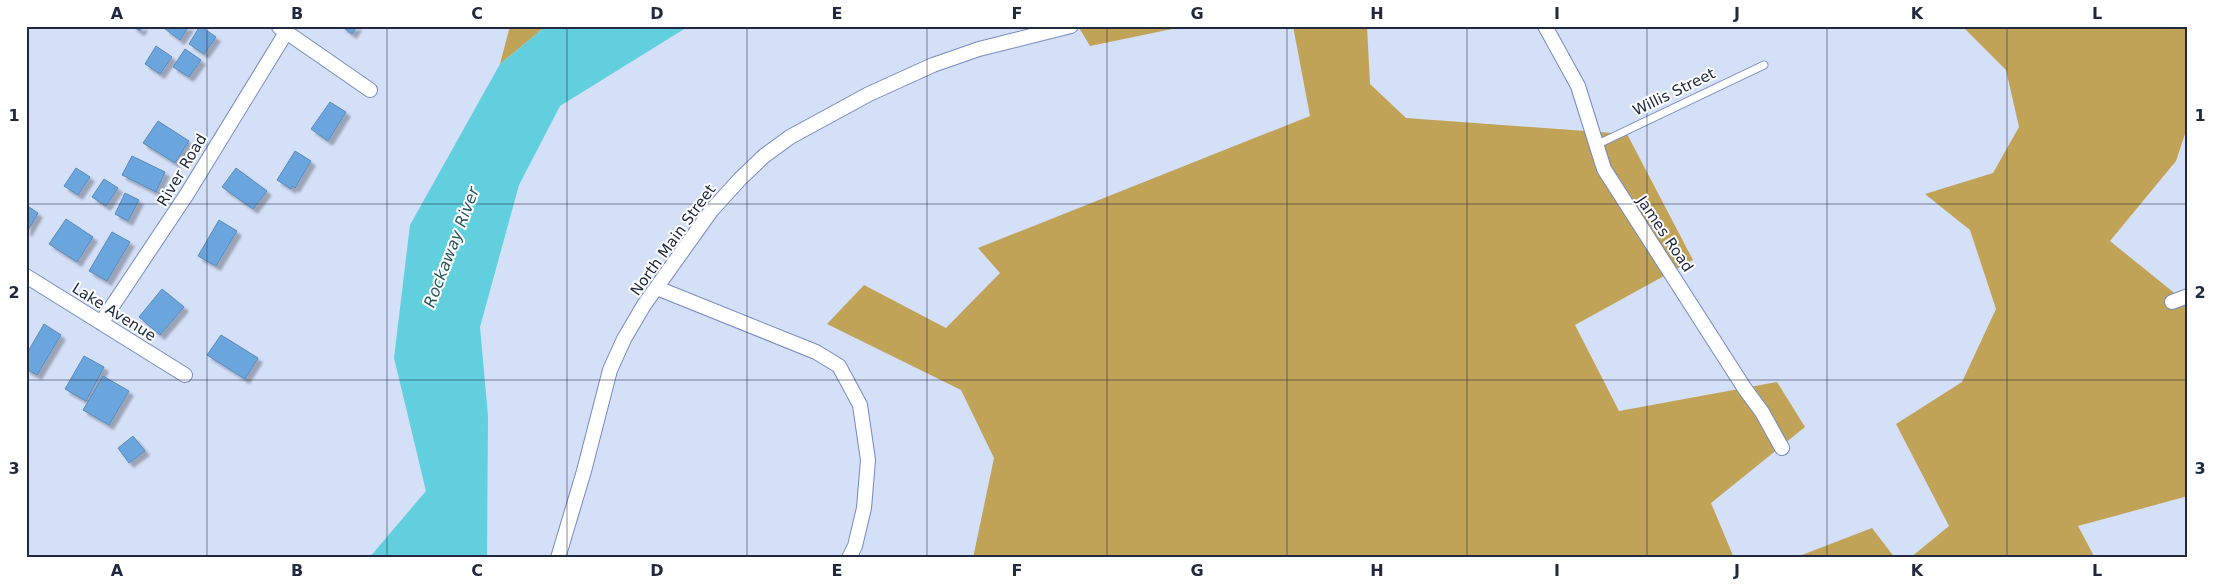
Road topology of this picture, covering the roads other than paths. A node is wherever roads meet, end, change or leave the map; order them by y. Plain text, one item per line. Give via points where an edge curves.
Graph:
1 (1071, 26) edge
2 (1545, 26) edge
3 (283, 29) edge
4 (1764, 65) dead end
5 (370, 90) dead end
6 (1596, 145) junction
7 (26, 276) edge
8 (658, 288) junction
9 (2188, 296) edge
10 (2172, 302) dead end
11 (101, 323) junction
12 (185, 375) dead end
13 (1782, 448) dead end
14 (558, 558) edge
15 (849, 558) edge

1 - 8 street, North Main Street via 933,65 869,94 790,137 764,156 716,205
2 - 6 street, James Road via 1578,86
3 - 5 street
3 - 11 street, River Road via 182,202
4 - 6 lane, Willis Street
6 - 13 street, James Road via 1604,169 1762,412
7 - 11 street, Lake Avenue
8 - 14 street, North Main Street via 624,338 610,370
8 - 15 street via 816,352 839,366 860,405 868,460 864,508
9 - 10 street
11 - 12 street, Lake Avenue

